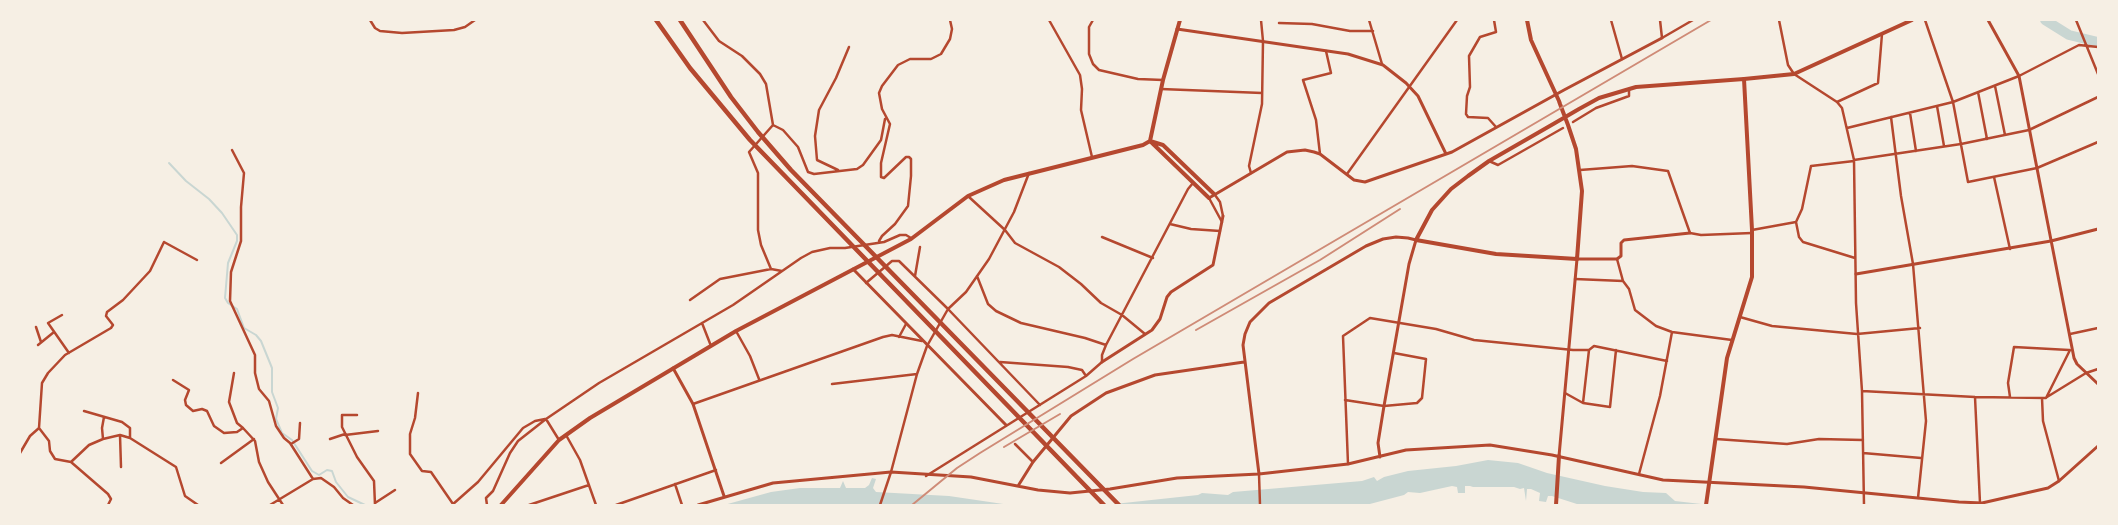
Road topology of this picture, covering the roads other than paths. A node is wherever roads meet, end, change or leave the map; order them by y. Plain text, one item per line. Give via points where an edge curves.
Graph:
1 (370, 20) edge
2 (475, 20) edge
3 (656, 20) edge
4 (680, 20) edge
5 (703, 20) edge
6 (950, 20) edge
7 (1049, 20) edge
8 (1093, 20) edge
9 (1180, 20) edge
10 (1261, 20) edge
11 (1370, 20) edge
12 (1457, 20) edge
13 (1494, 20) edge
14 (1527, 20) edge
15 (1611, 20) edge
16 (1660, 20) edge
17 (1694, 20) edge
18 (1779, 20) edge
19 (1912, 20) edge
20 (1925, 20) edge
21 (1988, 20) edge
22 (2076, 20) edge
23 (1279, 23) dead end
24 (1177, 29) junction
25 (1373, 32) junction
26 (1882, 34) junction
27 (1662, 38) junction
28 (1262, 41) junction
29 (2088, 46) junction
30 (849, 47) dead end
31 (2098, 47) edge
32 (1326, 50) junction
33 (1622, 59) junction
34 (1383, 65) junction
35 (1794, 74) junction
36 (2098, 74) edge
37 (2018, 76) junction
38 (1744, 79) junction
39 (1163, 80) junction
40 (1995, 86) junction
41 (1410, 87) junction
42 (1161, 89) junction
43 (1629, 89) junction
44 (1978, 92) junction
45 (1262, 93) junction
46 (1556, 95) junction
47 (2098, 97) edge
48 (1837, 102) junction
49 (1953, 102) junction
50 (1937, 106) junction
51 (1910, 112) junction
52 (1891, 117) junction
53 (886, 119) junction
54 (1573, 122) dead end
55 (772, 125) junction
56 (1497, 128) junction
57 (1562, 128) dead end
58 (1847, 128) junction
59 (2028, 130) junction
60 (2005, 135) junction
61 (1987, 138) junction
62 (1150, 141) junction
63 (2098, 142) edge
64 (1961, 144) junction
65 (1944, 146) junction
66 (232, 150) dead end
67 (1916, 151) junction
68 (1320, 154) junction
69 (1446, 154) junction
70 (1895, 154) junction
71 (1092, 157) junction
72 (1490, 161) junction
73 (1854, 161) junction
74 (2037, 168) junction
75 (1580, 170) junction
76 (840, 171) junction
77 (1029, 173) junction
78 (1250, 173) junction
79 (1347, 174) junction
80 (1994, 177) junction
81 (1193, 183) junction
82 (1214, 194) junction
83 (968, 196) junction
84 (1209, 198) junction
85 (1223, 216) joint
86 (1796, 222) junction
87 (1170, 224) junction
88 (1222, 224) junction
89 (2098, 229) edge
90 (1005, 230) junction
91 (1221, 231) junction
92 (1752, 232) junction
93 (1690, 233) junction
94 (1102, 237) dead end
95 (911, 239) junction
96 (1416, 240) junction
97 (879, 242) junction
98 (2051, 242) junction
99 (920, 247) dead end
100 (2010, 248) junction
101 (1153, 258) junction
102 (1855, 258) junction
103 (1577, 259) junction
104 (197, 260) dead end
105 (1617, 260) junction
106 (1913, 264) junction
107 (771, 269) junction
108 (853, 269) junction
109 (783, 271) junction
110 (1856, 274) junction
111 (915, 276) junction
112 (977, 276) junction
113 (1575, 279) junction
114 (1623, 282) junction
115 (866, 283) junction
116 (690, 300) dead end
117 (948, 309) junction
118 (62, 315) dead end
119 (1122, 315) junction
120 (1740, 317) junction
121 (1399, 322) junction
122 (702, 323) junction
123 (906, 324) junction
124 (36, 327) dead end
125 (1920, 328) junction
126 (2098, 328) edge
127 (736, 331) junction
128 (54, 332) junction
129 (1672, 332) junction
130 (1145, 334) junction
131 (1857, 334) junction
132 (2068, 335) junction
133 (899, 337) junction
134 (1732, 340) junction
135 (922, 341) junction
136 (1106, 345) junction
137 (711, 346) junction
138 (927, 346) junction
139 (1568, 350) junction
140 (1589, 350) junction
141 (1616, 350) junction
142 (2071, 350) junction
143 (69, 353) junction
144 (1394, 353) junction
145 (1667, 361) junction
146 (1000, 362) junction
147 (1102, 362) junction
148 (1244, 362) junction
149 (673, 368) junction
150 (2098, 369) edge
151 (234, 373) dead end
152 (917, 374) junction
153 (2086, 374) junction
154 (1086, 376) junction
155 (173, 380) dead end
156 (759, 380) junction
157 (832, 384) dead end
158 (2098, 384) edge
159 (1862, 391) junction
160 (1564, 392) junction
161 (418, 393) dead end
162 (1924, 394) junction
163 (1975, 397) junction
164 (2010, 397) junction
165 (2044, 398) junction
166 (1345, 400) junction
167 (1584, 403) junction
168 (693, 404) junction
169 (1040, 405) junction
170 (1384, 406) junction
171 (84, 411) dead end
172 (357, 415) dead end
173 (104, 417) junction
174 (546, 419) junction
175 (300, 422) dead end
176 (1006, 427) junction
177 (39, 428) junction
178 (243, 428) junction
179 (378, 431) dead end
180 (345, 435) junction
181 (566, 435) junction
182 (120, 436) junction
183 (130, 438) junction
184 (104, 439) junction
185 (254, 439) junction
186 (330, 439) dead end
187 (1716, 439) junction
188 (559, 440) junction
189 (1863, 440) junction
190 (291, 444) junction
191 (1015, 444) dead end
192 (2098, 446) edge
193 (20, 453) edge
194 (1863, 453) junction
195 (1380, 457) junction
196 (1922, 458) junction
197 (1559, 459) junction
198 (70, 462) junction
199 (1033, 462) junction
200 (221, 463) dead end
201 (1348, 464) junction
202 (121, 467) dead end
203 (716, 470) junction
204 (891, 472) junction
205 (1259, 474) junction
206 (1639, 475) junction
207 (926, 476) junction
208 (313, 479) junction
209 (2059, 481) junction
210 (1096, 483) junction
211 (1709, 483) junction
212 (675, 484) junction
213 (589, 485) junction
214 (1018, 486) junction
215 (395, 490) dead end
216 (1864, 492) junction
217 (724, 496) junction
218 (279, 498) junction
219 (1918, 498) junction
220 (1982, 503) edge
221 (375, 504) edge
222 (453, 504) edge
223 (108, 505) edge
224 (198, 505) edge
225 (270, 505) edge
226 (283, 505) edge
227 (353, 505) edge
228 (487, 505) edge
229 (501, 505) edge
230 (529, 505) edge
231 (596, 505) edge
232 (616, 505) edge
233 (682, 505) edge
234 (698, 505) edge
235 (880, 505) edge
236 (1103, 505) edge
237 (1115, 505) edge
238 (1119, 505) edge
239 (1260, 505) edge
240 (1556, 505) edge
241 (1706, 505) edge
242 (1864, 505) edge

1 - 2 street via 380,31 402,33 454,30
3 - 236 highway via 720,106 787,179
4 - 210 highway via 731,97 791,170
5 - 55 street via 719,41 742,56 760,74 766,84
6 - 53 street via 950,39 940,54 930,59 910,59 898,65 882,86 879,93
7 - 71 street via 1080,75 1080,110
8 - 39 street via 1089,32 1089,54 1100,70 1138,79
9 - 24 main road
10 - 28 street
11 - 25 street
12 - 41 street
13 - 56 street via 1496,32 1480,37 1469,56 1470,87 1466,114 1468,117 1488,118
14 - 46 main road via 1531,40
15 - 33 street
16 - 27 street
17 - 27 street
18 - 35 street via 1788,65
19 - 26 main road
20 - 49 street
21 - 37 street
22 - 29 street
23 - 25 street
24 - 28 street
24 - 39 main road
25 - 34 street
26 - 35 main road
26 - 48 street via 1878,83
27 - 33 street
28 - 32 street
28 - 45 street
29 - 31 street
29 - 36 street
29 - 37 street via 2079,45
30 - 76 street via 819,110 815,136 817,160
32 - 34 street
32 - 68 street via 1331,73 1303,80 1316,120
33 - 46 street
34 - 41 street
35 - 38 main road
35 - 48 street
37 - 40 street
37 - 59 street
38 - 43 main road
38 - 92 main road
39 - 42 main road
40 - 44 street
40 - 60 street
41 - 69 street via 1430,117
41 - 79 street
42 - 45 street
42 - 62 main road
43 - 54 street via 1629,96 1596,108
43 - 72 main road via 1599,98
44 - 49 street
44 - 61 street
45 - 78 street
46 - 56 street
46 - 75 main road
47 - 59 street
48 - 58 street via 1842,108
49 - 50 street
49 - 64 street
50 - 51 street
50 - 65 street
51 - 52 street
51 - 67 street
52 - 58 street
52 - 70 street
53 - 76 street via 881,140 863,165
53 - 97 street via 890,124 881,177 884,178 906,157 910,157 911,176 908,206
55 - 76 street via 783,130 798,147 808,172
55 - 107 street via 749,152 758,173 758,230
56 - 69 street
57 - 72 street via 1498,165
58 - 73 street
59 - 60 street
59 - 74 street
60 - 61 street
61 - 64 street
62 - 71 main road
62 - 81 main road
62 - 82 main road via 1164,146
63 - 74 street
64 - 65 street
64 - 80 street via 1968,182
65 - 67 street
66 - 190 street via 244,172 241,241 231,272 230,301 255,355 259,389 269,401 276,426
67 - 70 street
68 - 78 street via 1305,150 1287,152
68 - 79 street
69 - 79 street via 1365,182 1354,180
70 - 73 street
70 - 106 street
71 - 77 main road
72 - 96 main road via 1441,198
73 - 86 street via 1812,166
73 - 102 street
74 - 80 street
74 - 98 street
75 - 93 street via 1645,166 1668,171
75 - 103 main road via 1582,191
77 - 83 main road
77 - 90 street
78 - 82 street
80 - 100 street
81 - 84 main road
81 - 87 street
82 - 84 street
82 - 85 street via 1220,202
83 - 90 street
83 - 95 main road
84 - 88 street
85 - 88 street
86 - 92 street
86 - 102 street via 1803,242
87 - 91 street
87 - 101 street
88 - 91 street
89 - 98 street
90 - 112 street
90 - 119 street via 1015,243 1059,267 1101,303
91 - 130 street via 1213,265 1171,292 1160,319
92 - 93 street
92 - 120 main road via 1752,277
93 - 105 street via 1624,240
94 - 101 street
95 - 97 street via 906,235
95 - 108 main road
96 - 103 main road via 1496,254
96 - 121 street
96 - 148 street via 1396,237 1366,246 1269,303 1256,315 1245,334
97 - 109 street via 812,252
98 - 100 street
98 - 132 street
99 - 111 street
100 - 106 street
101 - 119 street
102 - 110 street
103 - 105 street
103 - 113 street
104 - 143 street via 164,242 150,271 107,312 106,316 113,325 111,328
105 - 114 street
106 - 110 street
106 - 125 street
107 - 109 street
107 - 116 street via 720,279
108 - 115 street
108 - 127 main road
109 - 122 street
110 - 131 street
111 - 115 street via 899,261 892,261
111 - 117 street
112 - 117 street
112 - 136 street via 988,304 996,311 1021,323
113 - 114 street
113 - 139 street
114 - 129 street via 1629,289 1635,310 1656,326
115 - 123 street
117 - 138 street
117 - 146 street
118 - 128 street via 48,323
119 - 130 street
119 - 136 street
120 - 131 street via 1772,326
120 - 134 main road
121 - 139 street via 1474,340
121 - 144 street
121 - 166 street via 1370,318 1343,336
122 - 137 street
122 - 174 street
123 - 133 street
123 - 135 street
124 - 128 street via 39,343
125 - 131 street
125 - 162 street
126 - 132 street
127 - 137 main road
127 - 156 street
128 - 143 street
129 - 134 street
129 - 145 street
130 - 147 street
131 - 159 street
132 - 142 street
133 - 135 street
133 - 156 street via 883,337
134 - 187 main road
135 - 138 street
136 - 147 street
137 - 149 main road
138 - 152 street
138 - 176 street
139 - 140 street
139 - 160 street
140 - 141 street via 1594,346
140 - 167 street
141 - 145 street
141 - 167 street via 1610,407
142 - 153 street
142 - 164 street via 2014,347 2008,383
142 - 165 street
143 - 177 street via 42,383
144 - 170 street
144 - 170 street via 1426,359 1422,398 1417,403
145 - 206 street
146 - 154 street via 1068,366 1082,370
146 - 169 street
147 - 154 street
148 - 199 street via 1155,375 1106,393 1071,416
148 - 205 street
149 - 168 street
149 - 181 main road
150 - 153 street
151 - 178 street via 229,402
152 - 157 street
152 - 204 street
153 - 158 street
153 - 165 street
154 - 169 street
155 - 178 street via 189,390 186,405 193,411 207,411 218,430 231,434
156 - 168 street
159 - 162 street
159 - 189 street
160 - 167 street
160 - 197 street
161 - 222 street via 410,434 410,454 422,471 431,472
162 - 163 street
162 - 196 street via 1926,420
163 - 164 street
163 - 220 street
164 - 165 street
165 - 209 street via 2042,421
166 - 170 street
166 - 201 street
168 - 203 street
169 - 176 street
170 - 195 street via 1378,443
171 - 173 street
172 - 180 street via 342,416
173 - 183 street via 130,428
173 - 184 street
174 - 188 street
174 - 222 street via 523,428 478,482
174 - 228 street via 518,442 510,453 494,491 486,498
175 - 190 street via 299,439
176 - 207 street
177 - 193 street
177 - 198 street via 50,441 50,451 55,459
178 - 185 street
179 - 180 street
180 - 186 street
180 - 221 street via 374,481
181 - 188 main road
181 - 213 street
182 - 183 street
182 - 184 street
182 - 202 street
183 - 224 street via 176,467 185,496
184 - 198 street via 89,445
185 - 200 street
185 - 218 street via 259,462
187 - 189 street via 1787,444 1819,439
187 - 211 main road
188 - 229 main road
189 - 194 street
190 - 208 street
191 - 199 street
192 - 209 street
194 - 196 street
194 - 216 street
195 - 197 street via 1415,450 1490,445
195 - 201 street
196 - 219 street
197 - 206 street
197 - 240 main road
198 - 223 street via 108,494 111,499
199 - 214 street
201 - 205 street
203 - 212 street
203 - 217 street
204 - 207 street
204 - 217 street via 773,482
204 - 235 street
205 - 214 street via 1177,478 1085,492 1056,492
205 - 239 street
206 - 211 street
207 - 214 street via 971,478
208 - 218 street
208 - 227 street via 321,478 334,486
209 - 220 street via 2048,488
210 - 237 highway
210 - 238 highway
211 - 216 street
211 - 241 main road
212 - 232 street
212 - 233 street
213 - 230 street
213 - 231 street
215 - 221 street
216 - 219 street
216 - 242 street
217 - 234 street
218 - 225 street
218 - 226 street
219 - 220 street

